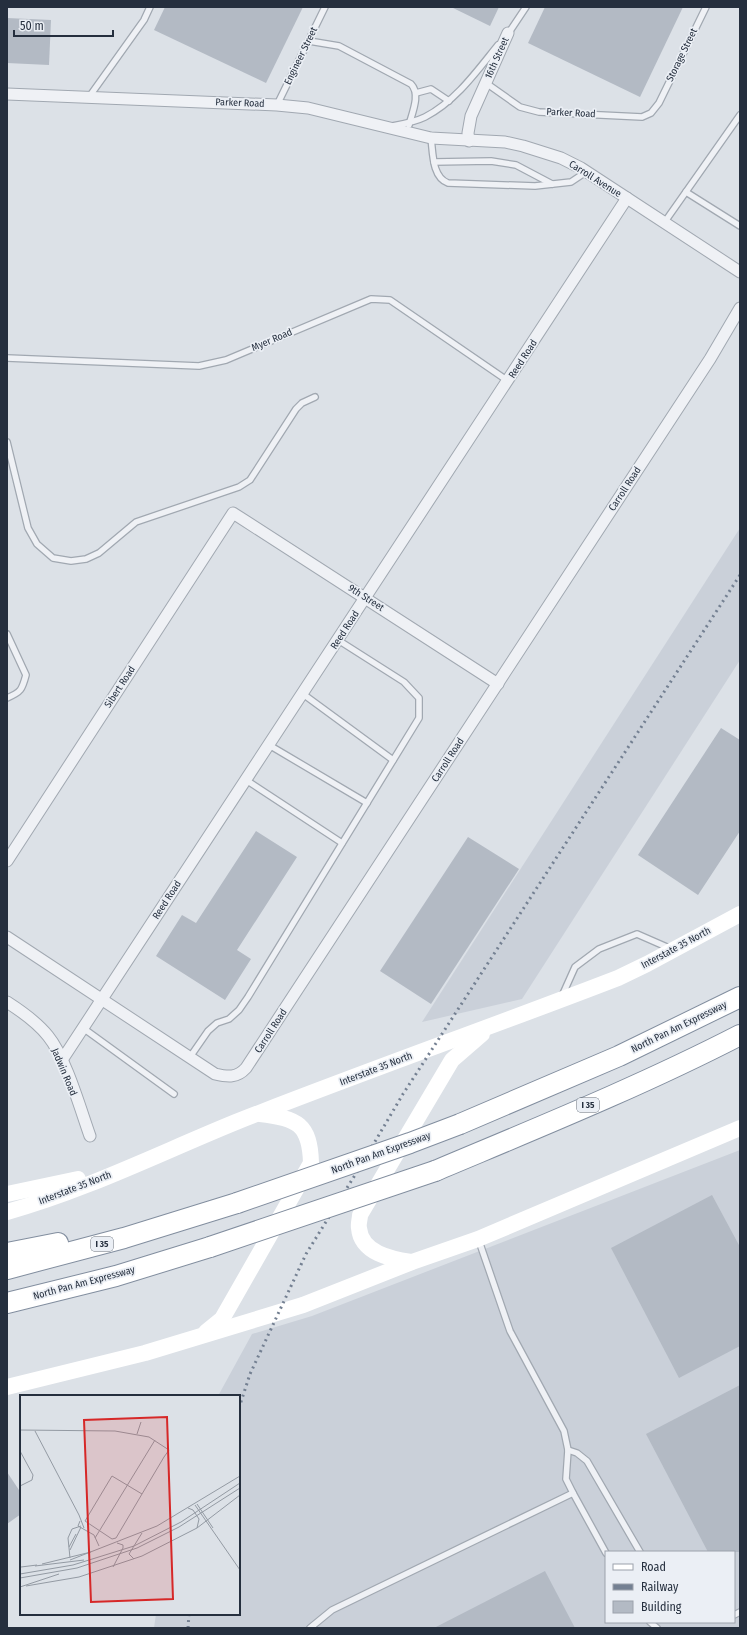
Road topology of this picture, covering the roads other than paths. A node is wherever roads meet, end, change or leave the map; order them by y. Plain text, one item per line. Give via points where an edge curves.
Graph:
1 (150, 7) edge
2 (325, 7) edge
3 (526, 7) edge
4 (706, 7) edge
5 (508, 33) junction
6 (308, 41) junction
7 (486, 83) junction
8 (7, 94) edge
9 (416, 94) junction
10 (89, 97) junction
11 (449, 101) junction
12 (659, 103) joint
13 (277, 105) junction
14 (740, 115) edge
15 (409, 127) junction
16 (431, 138) junction
17 (469, 141) junction
18 (434, 162) junction
19 (586, 172) junction
20 (553, 184) junction
21 (686, 192) junction
22 (627, 198) junction
23 (664, 223) junction
24 (740, 226) edge
25 (740, 272) edge
26 (740, 308) edge
27 (7, 358) edge
28 (508, 382) junction
29 (315, 397) dead end
30 (7, 442) edge
31 (233, 513) joint
32 (366, 598) junction
33 (7, 634) edge
34 (338, 640) junction
35 (498, 684) junction
36 (303, 694) junction
37 (7, 698) edge
38 (269, 745) junction
39 (394, 760) junction
40 (246, 780) junction
41 (367, 803) junction
42 (342, 843) junction
43 (7, 861) edge
44 (740, 914) edge
45 (7, 937) edge
46 (673, 950) junction
47 (740, 997) edge
48 (102, 1000) junction
49 (560, 1000) junction
50 (7, 1002) edge
51 (493, 1026) junction
52 (83, 1028) junction
53 (740, 1035) edge
54 (190, 1058) junction
55 (62, 1060) junction
56 (174, 1094) dead end
57 (259, 1114) junction
58 (740, 1128) edge
59 (90, 1136) dead end
60 (127, 1168) junction
61 (7, 1194) edge
62 (7, 1212) edge
63 (196, 1216) junction
64 (478, 1239) junction
65 (7, 1253) edge
66 (412, 1262) junction
67 (7, 1269) edge
68 (116, 1276) junction
69 (7, 1303) edge
70 (7, 1317) edge
71 (200, 1336) junction
72 (7, 1387) edge
73 (568, 1450) junction
74 (573, 1493) junction
75 (605, 1551) edge
76 (639, 1551) edge
77 (310, 1628) edge

1 - 10 lane via 144,20
2 - 6 lane, Engineer Street
3 - 5 lane
4 - 12 lane, Storage Street
5 - 7 street, 16th Street
5 - 11 lane via 467,84
6 - 9 lane via 339,46 410,84 415,88
6 - 13 lane, Engineer Street
7 - 12 lane, Parker Road via 520,107 539,112 642,117 651,113
7 - 17 street via 471,116
8 - 10 street, Parker Road
9 - 11 lane via 431,89
9 - 15 lane
10 - 13 street, Parker Road
11 - 15 lane
13 - 15 street, Parker Road via 308,108 374,125
14 - 21 lane
15 - 16 street, Parker Road
16 - 17 street, Parker Road
16 - 18 lane
17 - 19 street, Carroll Avenue via 505,142 523,146 562,158
18 - 20 lane via 491,161 516,165
18 - 20 lane via 438,176 448,183 535,186
19 - 20 lane via 571,182
19 - 22 street, Carroll Avenue
21 - 23 lane
21 - 24 lane
22 - 23 street, Carroll Avenue
22 - 28 street, Reed Road
23 - 25 street, Carroll Avenue
26 - 35 street, Carroll Road via 710,359
27 - 28 lane, Myer Road via 199,366 226,360 371,299 382,299 390,300
28 - 32 street, Reed Road
29 - 30 lane via 296,409 250,480 240,487 136,522 99,552 86,559 71,561 53,558 37,544 28,528
31 - 32 street, 9th Street
31 - 43 street, Sibert Road
32 - 34 street, Reed Road
32 - 35 street, 9th Street
33 - 37 lane via 26,675 19,693
34 - 36 street, Reed Road
34 - 39 lane via 404,682 419,698 419,718
35 - 54 street, Carroll Road via 246,1068 240,1074 228,1077 215,1074
36 - 38 street, Reed Road
36 - 39 lane
38 - 40 street, Reed Road
38 - 41 lane
39 - 41 lane
40 - 42 lane
40 - 48 street, Reed Road
41 - 42 lane
42 - 54 lane via 244,1004 229,1019 217,1023 208,1032
44 - 46 main road, Interstate 35 North
45 - 48 street
46 - 49 main road, Interstate 35 North via 618,978
46 - 49 lane via 637,934 599,949 575,966
47 - 63 highway, North Pan Am Expressway / I 35, bridge via 619,1056 460,1124
48 - 52 street, Reed Road
48 - 54 street, Carroll Road
49 - 51 main road, Interstate 35 North
50 - 55 street, Jadwin Road via 48,1036
51 - 57 main road, Interstate 35 North
51 - 66 main road via 452,1060 360,1215 359,1229 365,1243 376,1253 391,1259
52 - 55 street, Reed Road
52 - 56 lane
53 - 68 highway, North Pan Am Expressway / I 35, bridge via 704,1054 554,1121 434,1171
55 - 59 street, Jadwin Road
57 - 60 main road, Interstate 35 North
57 - 71 main road via 289,1118 306,1133 311,1146 311,1164 222,1319
58 - 64 main road
60 - 61 main road
60 - 62 main road, Interstate 35 North
63 - 65 highway
63 - 67 highway, North Pan Am Expressway / I 35
64 - 66 main road
64 - 73 lane via 510,1331 564,1431
66 - 71 main road via 303,1304
68 - 69 highway, North Pan Am Expressway / I 35
68 - 70 highway via 53,1303
71 - 72 main road via 145,1354
73 - 74 lane via 566,1478
73 - 76 lane via 577,1453 586,1461
74 - 75 lane
74 - 77 lane via 332,1610

